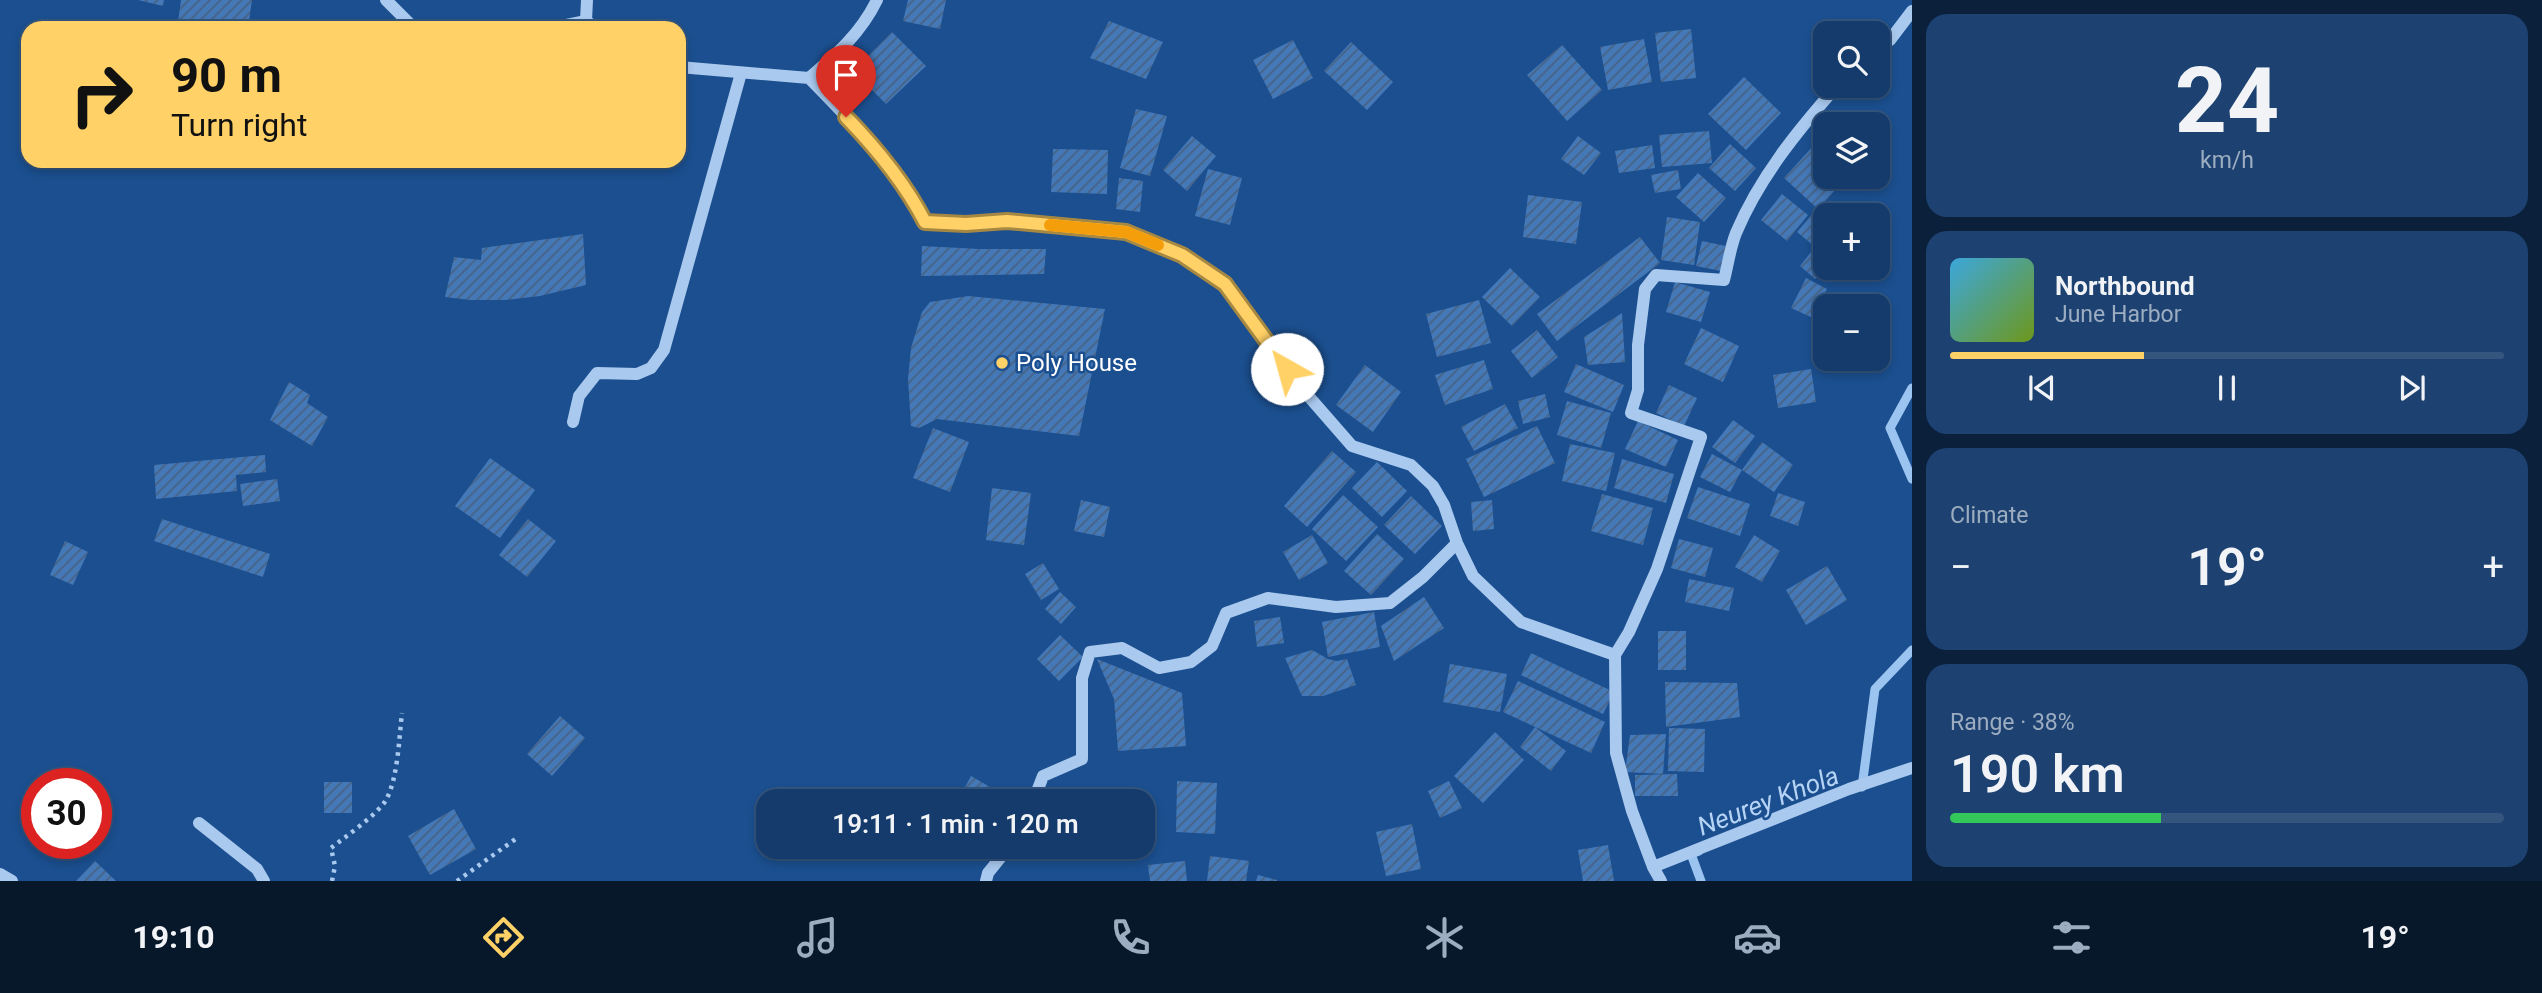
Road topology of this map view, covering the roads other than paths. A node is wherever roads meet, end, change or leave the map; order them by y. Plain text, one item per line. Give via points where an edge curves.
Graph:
1 (386, 0) edge
2 (586, 0) edge
3 (877, 0) edge
4 (1912, 10) edge
5 (407, 21) edge
6 (590, 21) edge
7 (1890, 40) edge
8 (686, 68) edge
9 (741, 73) junction
10 (809, 78) junction
11 (1827, 98) edge
12 (573, 422) dead end
13 (1457, 543) junction
14 (1615, 655) junction
15 (1912, 768) edge
16 (1038, 789) edge
17 (199, 824) dead end
18 (999, 859) edge
19 (1653, 867) junction
20 (0, 874) edge
21 (12, 881) edge
22 (264, 881) edge
23 (986, 881) edge
24 (1661, 881) edge

1 - 5 street
2 - 6 street
3 - 10 street via 846,47
4 - 7 street
8 - 9 street
9 - 10 street
9 - 12 street via 664,350 651,368 637,374 597,373 579,396
10 - 13 street via 865,136 912,197 925,222 1007,221 1126,232 1182,255 1225,284 1304,391 1352,446 1411,465 1433,486
11 - 14 street via 1758,190 1735,234 1724,281 1656,275 1645,289 1638,390 1631,413 1701,437 1657,569
13 - 14 street via 1473,576 1521,622
13 - 16 street via 1390,603 1336,607 1268,598 1226,613 1212,646 1191,662 1159,668 1122,648 1090,652 1082,678 1082,759 1043,776
14 - 19 street via 1616,753
15 - 19 street
17 - 22 street via 257,869
18 - 23 street
19 - 24 street
20 - 21 street

